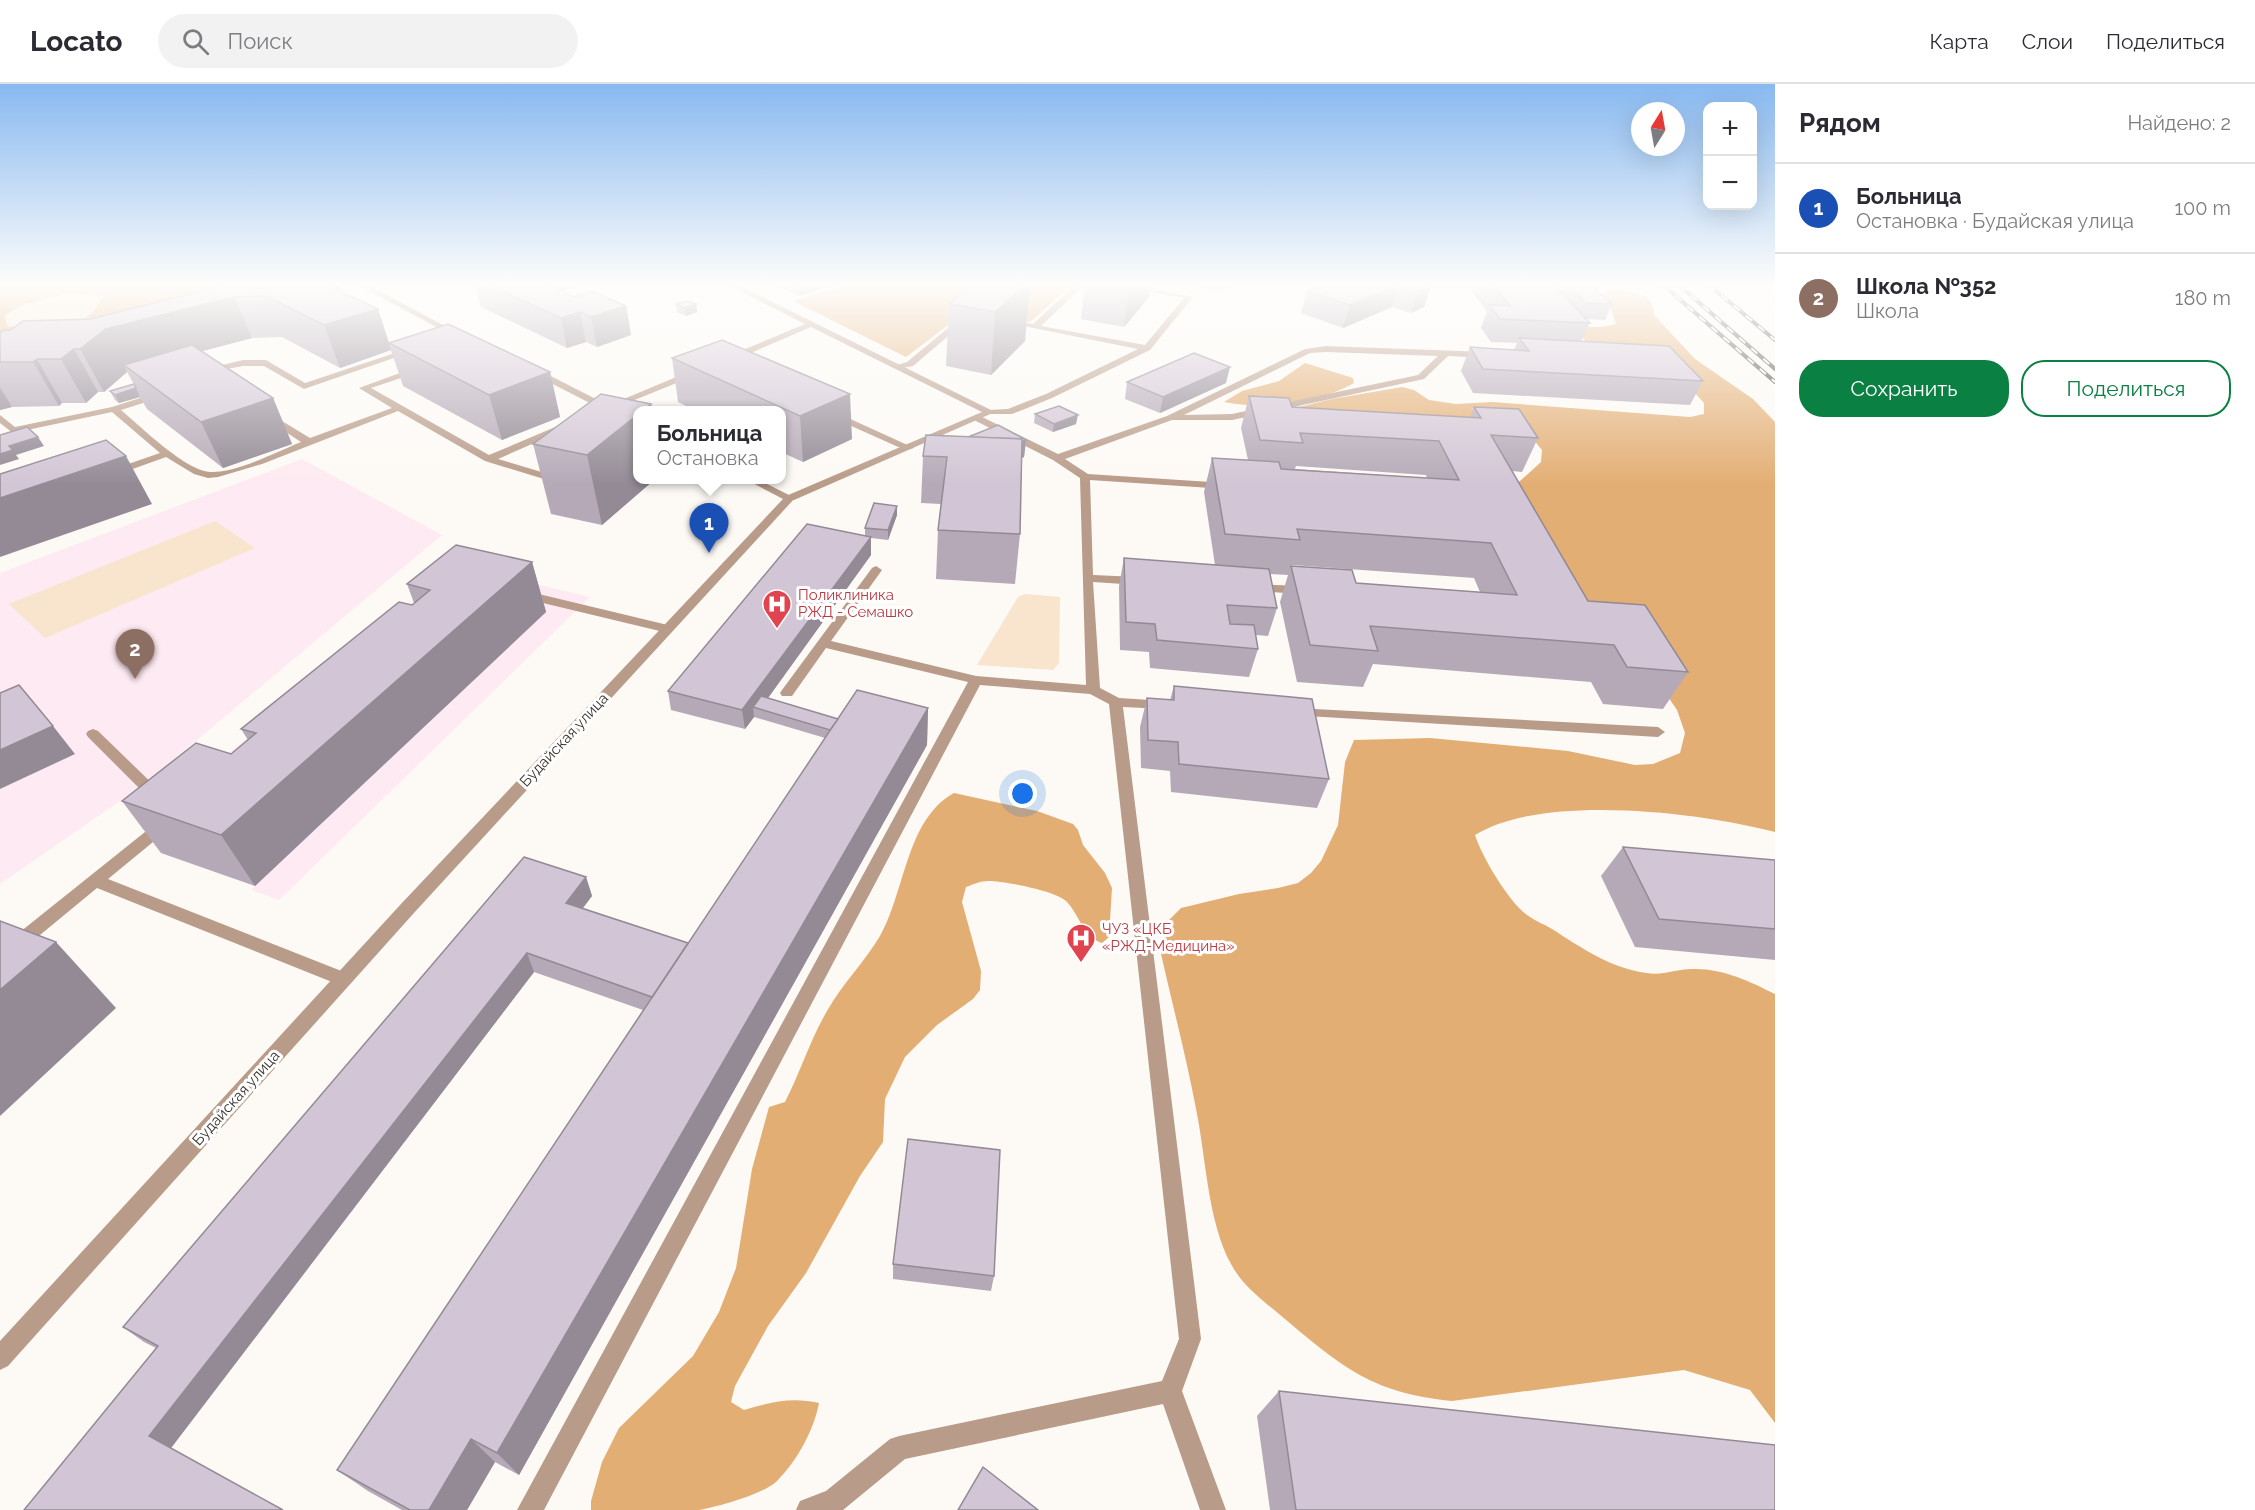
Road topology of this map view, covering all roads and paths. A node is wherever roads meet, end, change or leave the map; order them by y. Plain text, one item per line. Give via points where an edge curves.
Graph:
1 (407, 352) edge
2 (746, 352) edge
3 (867, 352) edge
4 (925, 352) edge
5 (1139, 352) edge
6 (1307, 352) edge
7 (1387, 352) edge
8 (1445, 354) junction
9 (1500, 356) edge
10 (716, 364) edge
11 (430, 365) edge
12 (523, 366) edge
13 (706, 368) edge
14 (900, 368) junction
15 (192, 374) edge
16 (163, 383) edge
17 (174, 390) edge
18 (399, 408) junction
19 (114, 409) junction
20 (607, 409) junction
21 (259, 411) edge
22 (825, 411) edge
23 (990, 412) junction
24 (591, 415) edge
25 (0, 418) edge
26 (977, 418) junction
27 (1170, 418) junction
28 (633, 422) edge
29 (573, 423) edge
30 (12, 430) junction
31 (0, 434) edge
32 (309, 442) junction
33 (909, 448) junction
34 (169, 453) junction
35 (1057, 458) junction
36 (489, 459) junction
37 (101, 476) edge
38 (1085, 477) junction
39 (568, 484) edge
40 (760, 484) edge
41 (1240, 487) edge
42 (790, 498) junction
43 (876, 570) dead end
44 (1087, 578) junction
45 (1146, 581) edge
46 (1241, 587) edge
47 (504, 590) edge
48 (1312, 591) edge
49 (668, 629) junction
50 (823, 643) junction
51 (976, 681) junction
52 (1093, 690) junction
53 (787, 693) dead end
54 (1116, 702) junction
55 (1175, 705) edge
56 (1281, 711) edge
57 (1658, 732) dead end
58 (93, 734) dead end
59 (176, 815) edge
60 (151, 836) junction
61 (96, 881) junction
62 (0, 958) edge
63 (343, 979) junction
64 (0, 1358) edge
65 (1170, 1391) junction
66 (530, 1510) edge
67 (809, 1510) edge
68 (1213, 1510) edge

1 - 15 street via 304,386 266,363 243,363
2 - 10 street
3 - 14 street
4 - 14 street
5 - 23 street, Будайская улица via 1049,396 1009,412
6 - 27 street
7 - 8 street
8 - 9 street
8 - 27 street via 1421,377 1232,417
11 - 18 street via 364,388
12 - 20 street
13 - 20 street
14 - 23 street
16 - 30 street
17 - 19 street
18 - 32 street
18 - 36 street
19 - 30 street
19 - 34 street
20 - 24 street
20 - 28 street
21 - 32 street
22 - 33 street
23 - 26 street, Будайская улица
25 - 30 street
26 - 33 street, Будайская улица
26 - 35 street
27 - 35 street
29 - 36 street
30 - 31 street
32 - 34 street via 228,472 207,475 188,469
33 - 42 street, Будайская улица
34 - 37 street
35 - 38 street
36 - 39 street
38 - 41 street
38 - 44 street
40 - 42 street
42 - 49 street, Будайская улица
43 - 50 street
44 - 45 street
44 - 52 street
46 - 48 street
47 - 49 street
49 - 63 street, Будайская улица
50 - 51 street
50 - 53 street
51 - 52 street
51 - 66 street
52 - 54 street
54 - 55 street
54 - 65 street via 1190,1339
56 - 57 street
58 - 60 street via 163,803
59 - 60 street
60 - 61 street
61 - 62 street
61 - 63 street
63 - 64 street, Будайская улица
65 - 67 street via 899,1448 834,1500
65 - 68 street

